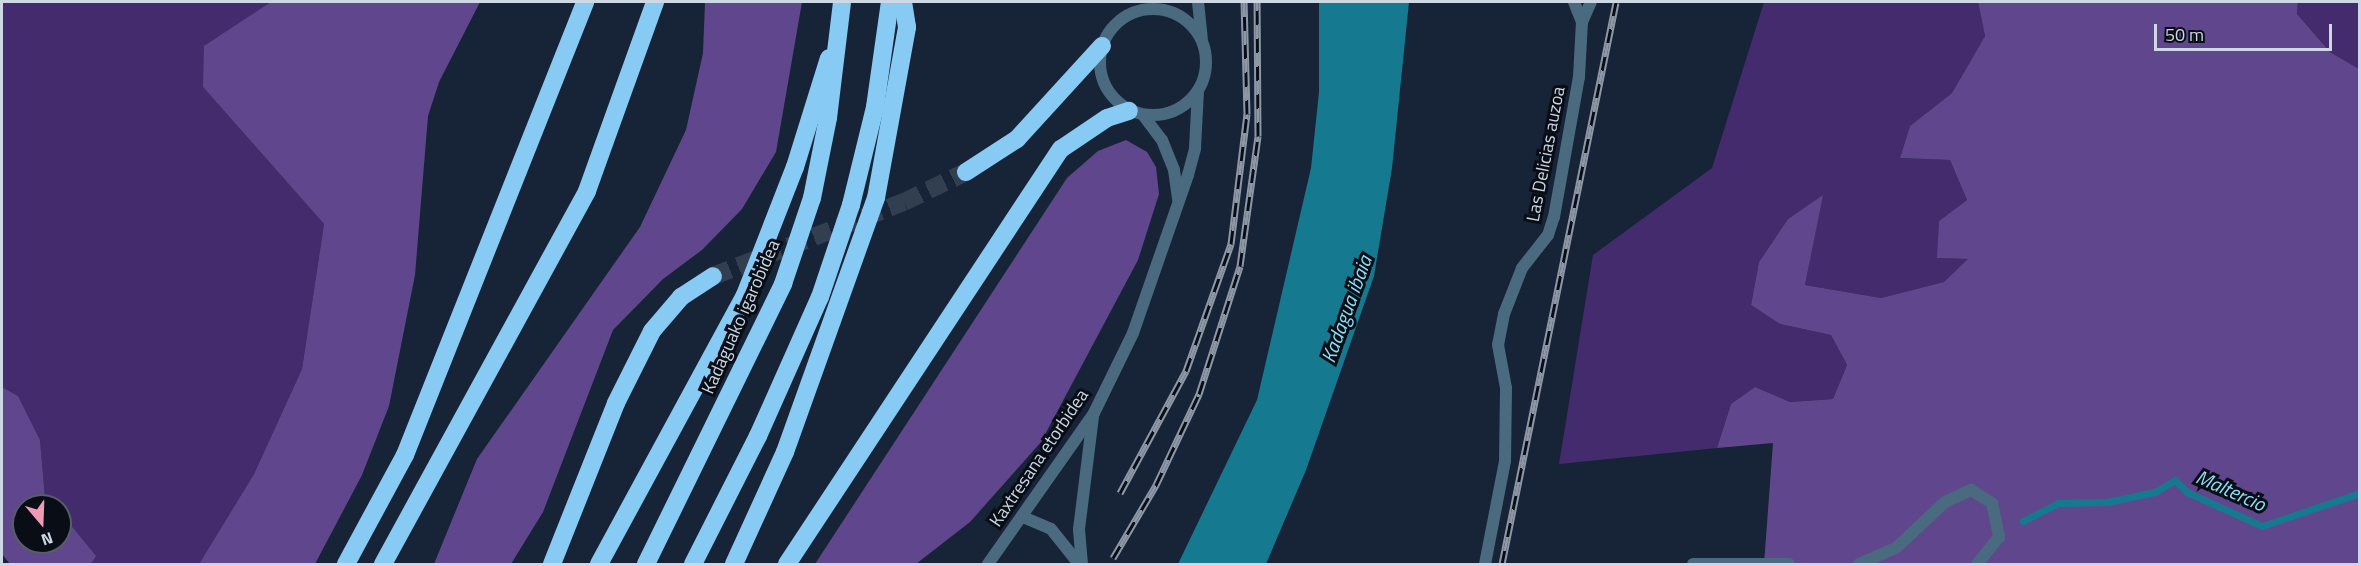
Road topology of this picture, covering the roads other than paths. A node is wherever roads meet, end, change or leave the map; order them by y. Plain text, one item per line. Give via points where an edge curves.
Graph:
1 (585, 2) edge
2 (655, 2) edge
3 (842, 2) edge
4 (890, 2) edge
5 (903, 2) edge
6 (1198, 2) edge
7 (1574, 2) edge
8 (1591, 2) edge
9 (1143, 6) edge
10 (1582, 22) junction
11 (839, 31) junction
12 (1202, 39) junction
13 (1101, 46) junction
14 (1198, 91) junction
15 (1136, 113) junction
16 (966, 172) tunnel mouth
17 (1178, 201) junction
18 (713, 276) tunnel mouth
19 (1094, 413) junction
20 (1023, 517) junction
21 (346, 564) edge
22 (383, 564) edge
23 (552, 564) edge
24 (599, 564) edge
25 (646, 564) edge
26 (693, 564) edge
27 (734, 564) edge
28 (787, 564) edge
29 (988, 564) edge
30 (1080, 564) edge
31 (1485, 564) edge
32 (1693, 564) edge
33 (1790, 564) edge
34 (1859, 564) edge
35 (1977, 564) edge

1 - 21 highway via 405,455
2 - 22 highway via 587,191
3 - 11 highway, Kadaguako igarobidea
4 - 26 highway via 875,107 851,205 823,287 785,379
5 - 27 highway via 907,27 876,198 785,452
6 - 12 street
7 - 10 street, Las Delicias auzoa
8 - 10 street, Las Delicias auzoa
9 - 12 street via 1176,14
9 - 13 street via 1117,23
10 - 31 street, Las Delicias auzoa via 1577,86 1554,217 1548,235 1522,268 1504,314 1498,345 1506,388 1505,461
11 - 24 highway via 812,102 784,196 745,295
11 - 25 highway, Kadaguako igarobidea via 828,118 812,198 783,284
12 - 14 street via 1206,75
13 - 15 street via 1100,69 1107,90
13 - 16 highway via 1017,139
14 - 15 street via 1174,112
14 - 17 street, Kaxtresana etorbidea via 1195,147
15 - 17 street, Kaxtresana etorbidea via 1162,140
15 - 28 highway via 1107,118 1061,149
17 - 19 street, Kaxtresana etorbidea via 1173,225 1133,333
18 - 23 highway via 681,297 652,332 616,403
19 - 20 street, Kaxtresana etorbidea
19 - 30 street via 1079,529
20 - 29 street, Kaxtresana etorbidea
20 - 30 street via 1051,529
32 - 33 street
34 - 35 street via 1896,548 1945,502 1971,490 1992,503 1999,537

